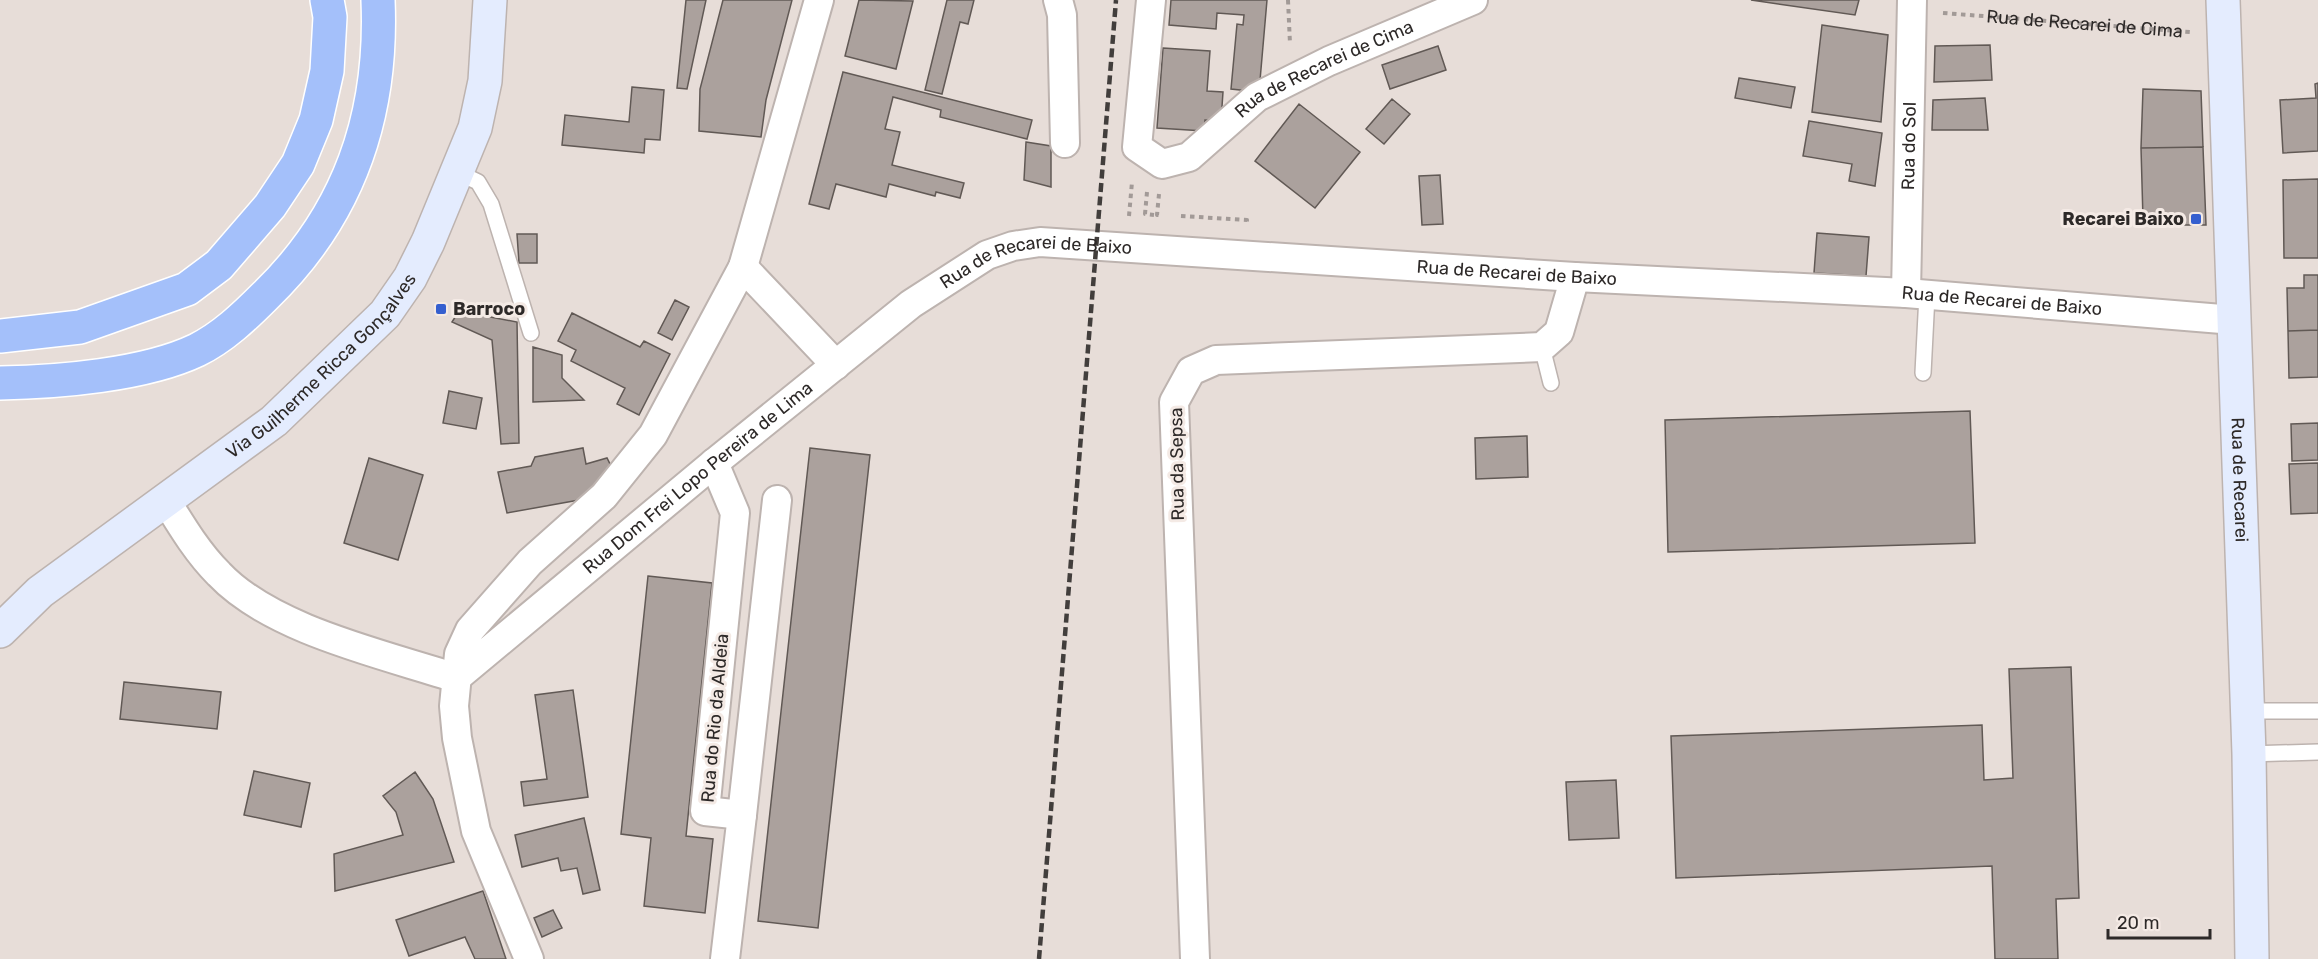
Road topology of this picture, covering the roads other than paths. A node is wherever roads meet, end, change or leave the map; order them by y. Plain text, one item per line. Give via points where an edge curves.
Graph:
1 (327, 0) edge
2 (378, 0) edge
3 (490, 0) edge
4 (819, 0) edge
5 (1058, 0) edge
6 (1151, 0) edge
7 (1473, 0) edge
8 (1912, 4) edge
9 (2223, 15) edge
10 (1065, 143) dead end
11 (458, 172) junction
12 (743, 267) junction
13 (1575, 277) junction
14 (1917, 294) junction
15 (2234, 320) junction
16 (531, 333) dead end
17 (0, 336) edge
18 (1542, 347) junction
19 (836, 365) junction
20 (1923, 373) dead end
21 (0, 383) edge
22 (1551, 383) dead end
23 (714, 463) junction
24 (165, 499) junction
25 (777, 500) dead end
26 (724, 625) junction
27 (762, 630) junction
28 (0, 631) edge
29 (456, 678) junction
30 (2247, 711) junction
31 (2318, 711) edge
32 (2318, 752) edge
33 (2249, 754) junction
34 (742, 815) junction
35 (529, 959) edge
36 (725, 959) edge
37 (1195, 959) edge
38 (2252, 959) edge

1 - 17 highway via 327,71 316,120 298,164 270,206 219,266 187,289 80,327
2 - 21 highway via 376,84 353,168 338,203 292,270 236,325 196,350 151,365 76,378
3 - 11 main road, Via Guilherme Ricca Gonçalves via 485,81 475,129
4 - 12 street
5 - 10 street via 1062,15
6 - 7 street, Rua de Recarei de Cima via 1137,147 1162,164 1189,157 1257,97
8 - 14 street, Rua do Sol
9 - 15 main road, Rua de Recarei
11 - 16 lane via 478,182 491,204
11 - 24 main road, Via Guilherme Ricca Gonçalves via 410,278 385,314 274,421
12 - 19 street
12 - 29 street via 653,435 604,496 530,562 470,630 459,654
13 - 14 street, Rua de Recarei de Baixo
13 - 18 street via 1559,333
13 - 19 street, Rua de Recarei de Baixo via 1040,242 987,255 911,304
14 - 15 street, Rua de Recarei de Baixo
14 - 20 lane
15 - 30 main road, Rua de Recarei
18 - 22 lane
18 - 37 street, Rua da Sepsa via 1216,360 1191,371 1174,402
19 - 23 street, Rua Dom Frei Lopo Pereira de Lima
23 - 26 street, Rua do Rio da Aldeia via 735,513
23 - 29 street, Rua Dom Frei Lopo Pereira de Lima
24 - 28 main road, Via Guilherme Ricca Gonçalves via 40,591
24 - 29 street via 219,574 254,602 352,645
25 - 27 street, Rua do Rio da Aldeia
26 - 27 street, Rua do Rio da Aldeia
26 - 34 street, Rua do Rio da Aldeia via 705,811
27 - 34 street, Rua do Rio da Aldeia
29 - 35 street via 457,738 476,831
30 - 31 lane
30 - 33 main road, Rua de Recarei
32 - 33 lane
33 - 38 main road, Rua de Recarei
34 - 36 street, Rua do Rio da Aldeia

